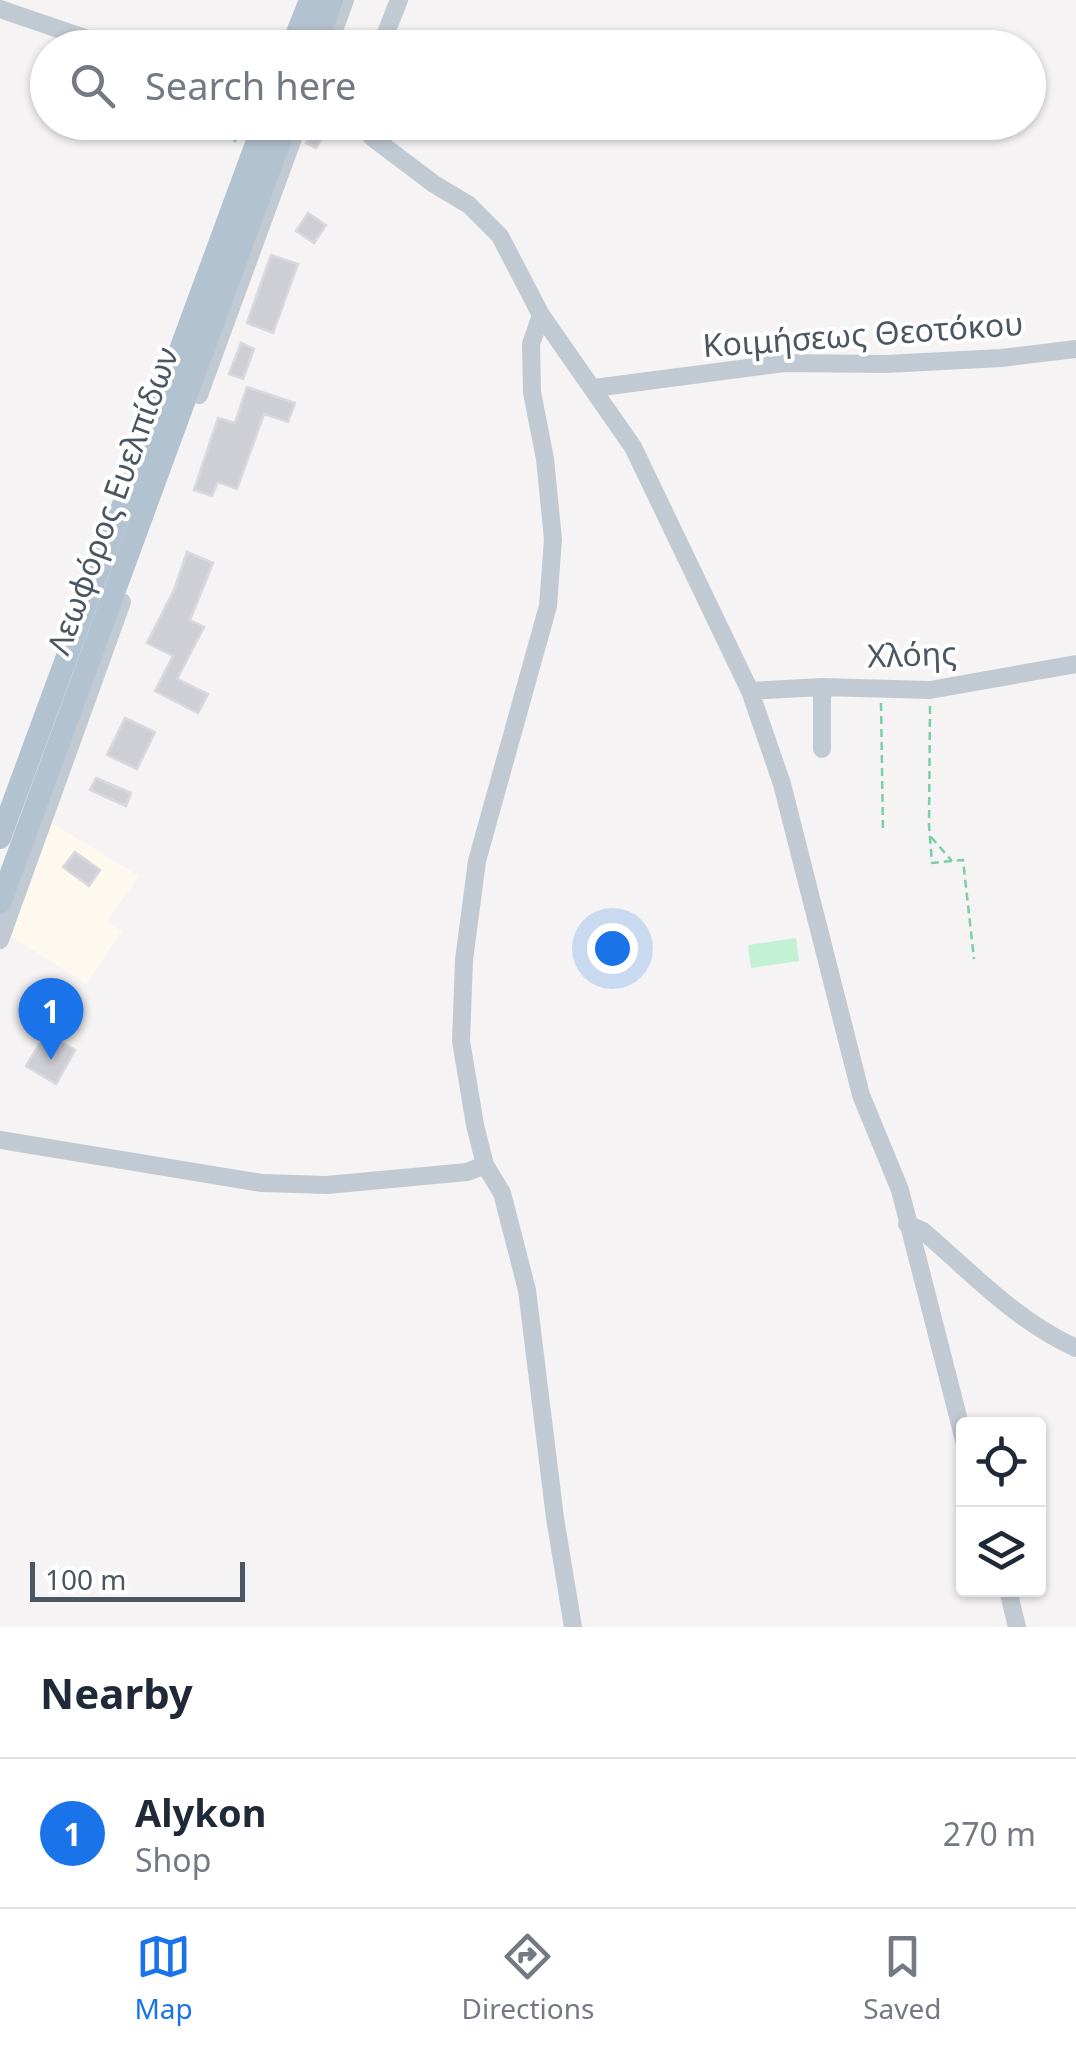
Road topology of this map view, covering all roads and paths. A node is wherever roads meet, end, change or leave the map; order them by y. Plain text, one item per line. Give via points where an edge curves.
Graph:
1 (310, 0) edge
2 (332, 0) edge
3 (345, 0) edge
4 (398, 0) edge
5 (0, 9) edge
6 (61, 30) edge
7 (298, 30) edge
8 (323, 30) edge
9 (334, 30) edge
10 (387, 30) edge
11 (257, 140) edge
12 (280, 140) edge
13 (292, 140) edge
14 (376, 140) edge
15 (541, 314) junction
16 (1076, 349) edge
17 (594, 388) junction
18 (1076, 664) edge
19 (822, 687) junction
20 (881, 687) junction
21 (930, 690) junction
22 (750, 691) junction
23 (822, 749) dead end
24 (883, 832) dead end
25 (930, 836) junction
26 (0, 838) edge
27 (952, 861) junction
28 (0, 903) edge
29 (0, 940) edge
30 (974, 959) dead end
31 (0, 1140) edge
32 (485, 1165) junction
33 (907, 1224) junction
34 (1076, 1348) edge
35 (958, 1417) edge
36 (1010, 1597) edge
37 (573, 1627) edge
38 (1017, 1627) edge

1 - 7 main road
2 - 8 main road
3 - 9 street
4 - 10 street
5 - 6 street
11 - 26 main road, Λεωφόρος Ευελπίδων
12 - 28 main road, Λεωφόρος Ευελπίδων
13 - 29 street
14 - 15 street via 500,236
15 - 17 street
15 - 32 street via 530,344 552,539 548,606 478,860 464,960 462,1041
16 - 17 street, Κοιμήσεως Θεοτόκου via 886,364 784,363
17 - 22 street via 634,448
18 - 21 street, Χλόης
19 - 20 street, Χλόης
19 - 22 street, Χλόης
19 - 23 street
20 - 21 street, Χλόης
20 - 24 path
21 - 25 path
22 - 33 street via 782,784 861,1095
25 - 27 path
25 - 27 path via 932,863
27 - 30 path via 963,860
31 - 32 street via 262,1183 327,1185
32 - 37 street via 502,1193 527,1290
33 - 34 street via 1017,1314
33 - 35 street
36 - 38 street

